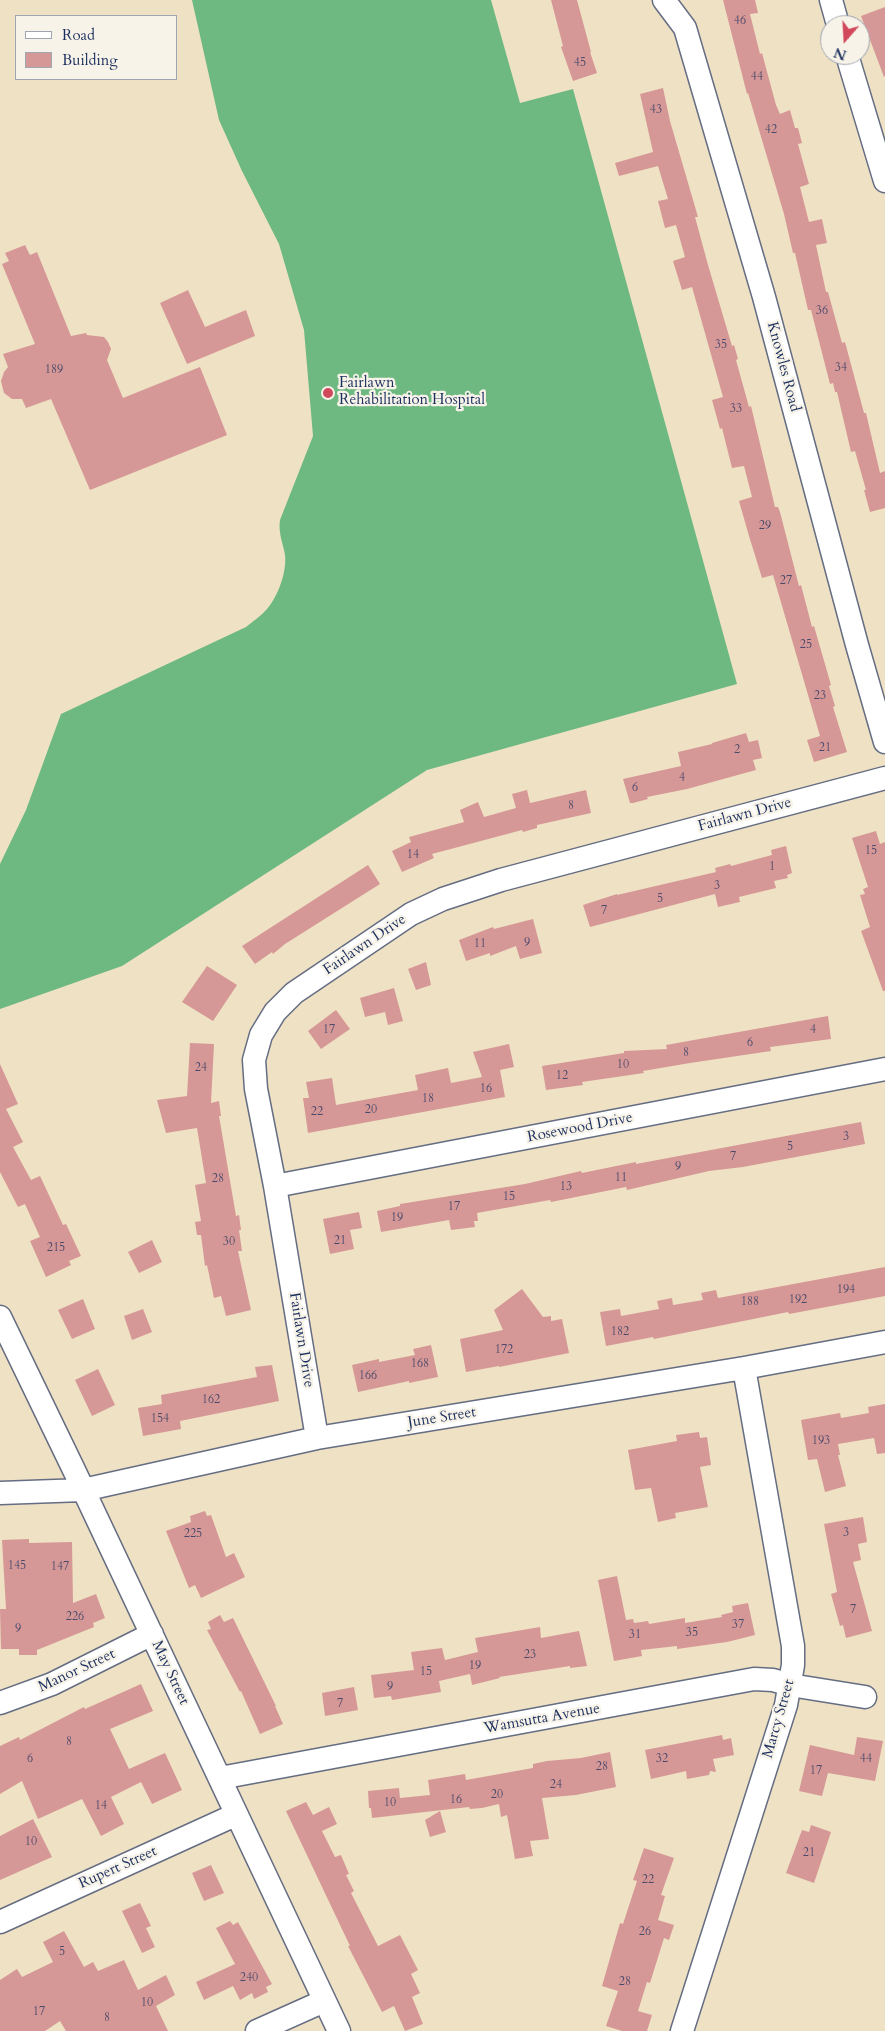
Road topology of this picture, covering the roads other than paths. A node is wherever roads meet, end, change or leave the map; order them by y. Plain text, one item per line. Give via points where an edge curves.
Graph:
1 (664, 0) edge
2 (831, 0) edge
3 (835, 15) edge
4 (850, 65) edge
5 (885, 181) edge
6 (885, 742) edge
7 (885, 778) edge
8 (885, 1069) edge
9 (275, 1186) junction
10 (0, 1317) edge
11 (885, 1342) edge
12 (744, 1368) junction
13 (317, 1438) junction
14 (84, 1490) junction
15 (0, 1493) edge
16 (152, 1634) junction
17 (790, 1685) junction
18 (865, 1697) dead end
19 (0, 1703) edge
20 (220, 1778) junction
21 (235, 1815) junction
22 (0, 1922) edge
23 (324, 2001) junction
24 (258, 2031) edge
25 (338, 2031) edge
26 (682, 2031) edge

1 - 6 street, Knowles Road via 688,37 764,297
2 - 3 street
4 - 5 street
7 - 9 street, Fairlawn Drive via 501,880 443,899 411,914 294,993 275,1012 261,1035 254,1060 256,1089
8 - 9 street, Rosewood Drive
9 - 13 street, Fairlawn Drive
10 - 14 street, May Street
11 - 12 street, June Street
12 - 13 street, June Street
12 - 17 street, Marcy Street via 793,1646
13 - 14 street, June Street
14 - 15 street, June Street
14 - 16 street, May Street
16 - 19 street, Manor Street via 52,1684
16 - 20 street, May Street
17 - 18 street, Wamsutta Avenue
17 - 20 street, Wamsutta Avenue via 773,1680 746,1680
17 - 26 street, Marcy Street
20 - 21 street, May Street
21 - 22 street, Rupert Street
21 - 23 street, May Street
23 - 24 street
23 - 25 street, May Street

